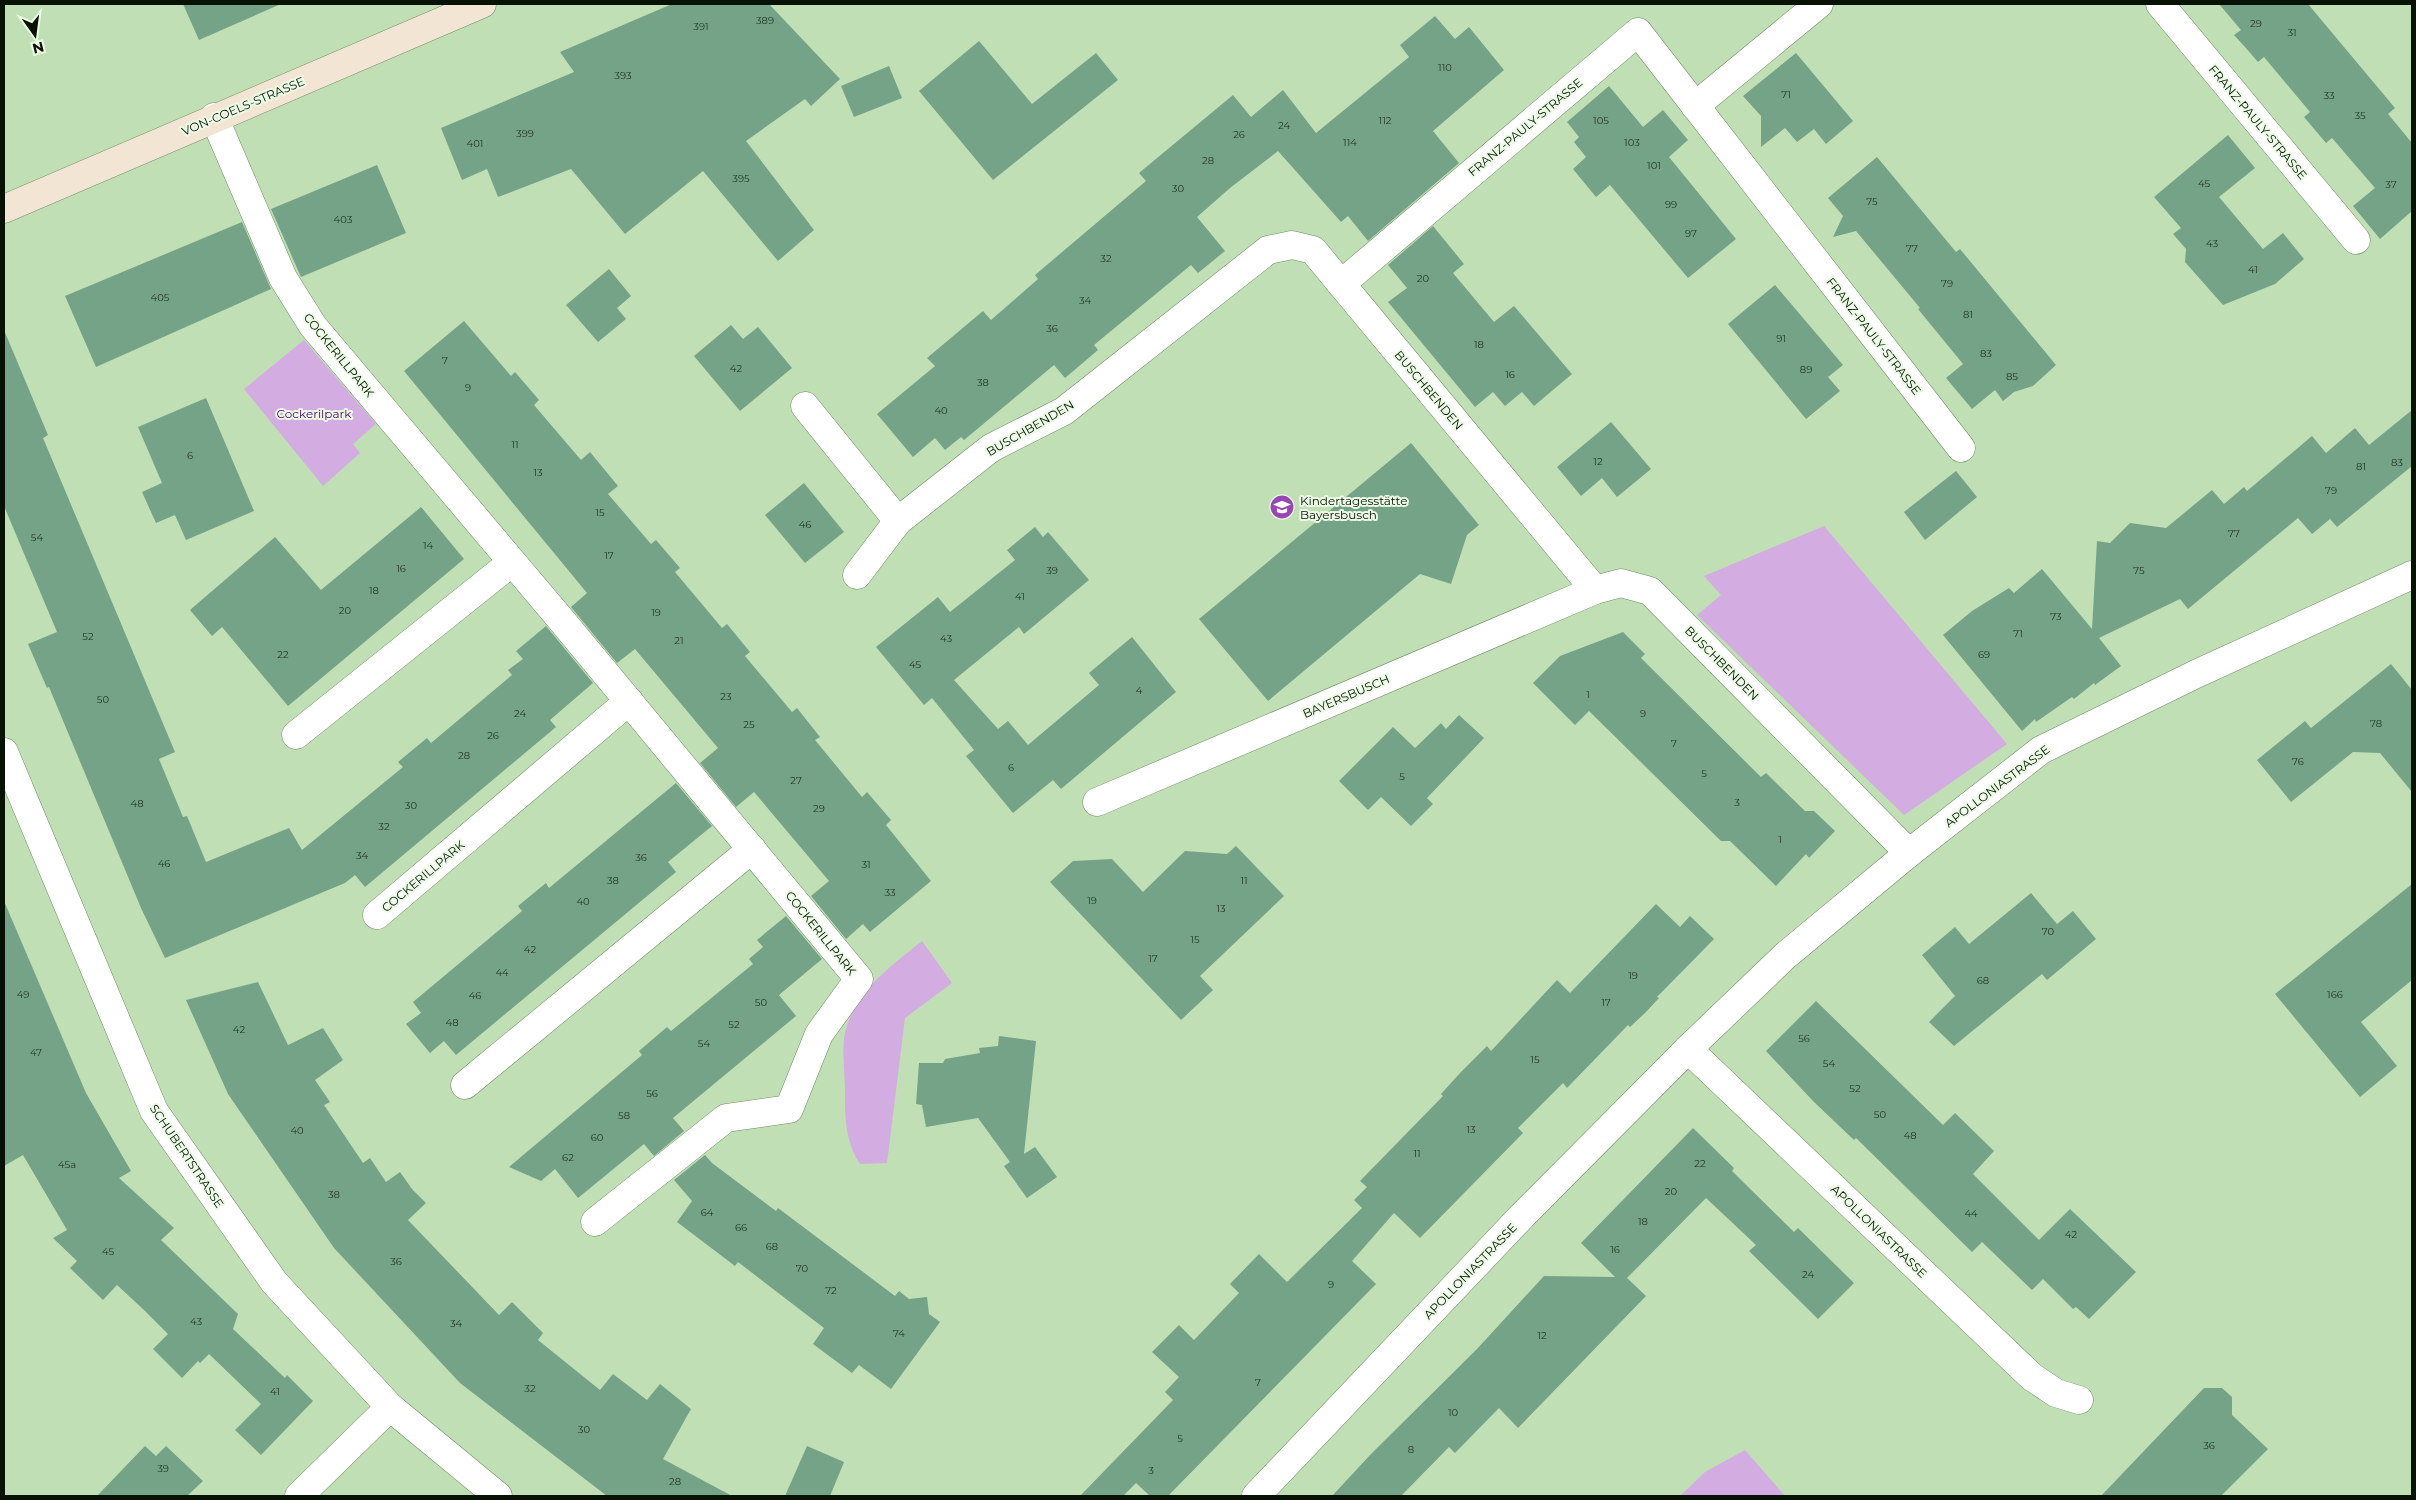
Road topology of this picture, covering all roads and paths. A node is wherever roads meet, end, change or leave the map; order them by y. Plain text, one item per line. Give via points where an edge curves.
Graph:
1 (482, 4) edge
2 (1819, 4) edge
3 (2160, 4) edge
4 (1695, 106) junction
5 (214, 117) junction
6 (4, 209) edge
7 (2356, 240) dead end
8 (1341, 284) junction
9 (805, 406) dead end
10 (1961, 448) dead end
11 (898, 520) junction
12 (511, 563) junction
13 (857, 575) dead end
14 (2412, 575) edge
15 (1595, 590) junction
16 (629, 701) junction
17 (296, 736) dead end
18 (4, 752) edge
19 (1097, 802) dead end
20 (752, 849) junction
21 (1909, 853) junction
22 (377, 915) dead end
23 (1688, 1049) junction
24 (465, 1085) dead end
25 (596, 1222) dead end
26 (2079, 1400) dead end
27 (390, 1407) junction
28 (299, 1496) edge
29 (498, 1496) edge
30 (1256, 1496) edge

1 - 5 main road, VON-COELS-STRASSE
2 - 4 street
3 - 7 street, FRANZ-PAULY-STRASSE
4 - 8 street, FRANZ-PAULY-STRASSE via 1638,32
4 - 10 street, FRANZ-PAULY-STRASSE
5 - 6 main road, VON-COELS-STRASSE
5 - 12 street, COCKERILLPARK via 283,278 313,326
8 - 11 street, BUSCHBENDEN via 1313,250 1292,245 1268,250 1064,411 991,448
8 - 15 street, BUSCHBENDEN
9 - 11 street
11 - 13 street, BUSCHBENDEN
12 - 16 street, COCKERILLPARK
12 - 17 street
14 - 21 street, APOLLONIASTRASSE via 2196,674 2041,750
15 - 19 street, BAYERSBUSCH
15 - 21 street, BUSCHBENDEN via 1621,583 1650,591
16 - 20 street, COCKERILLPARK
16 - 22 street, COCKERILLPARK
18 - 27 street, SCHUBERTSTRASSE via 154,1111 274,1282
20 - 24 street
20 - 25 street, COCKERILLPARK via 859,979 819,1034 789,1109 726,1118
21 - 23 street, APOLLONIASTRASSE via 1784,956
23 - 26 street, APOLLONIASTRASSE via 2032,1377 2056,1393
23 - 30 street, APOLLONIASTRASSE via 1522,1216
27 - 28 street
27 - 29 street, SCHUBERTSTRASSE

